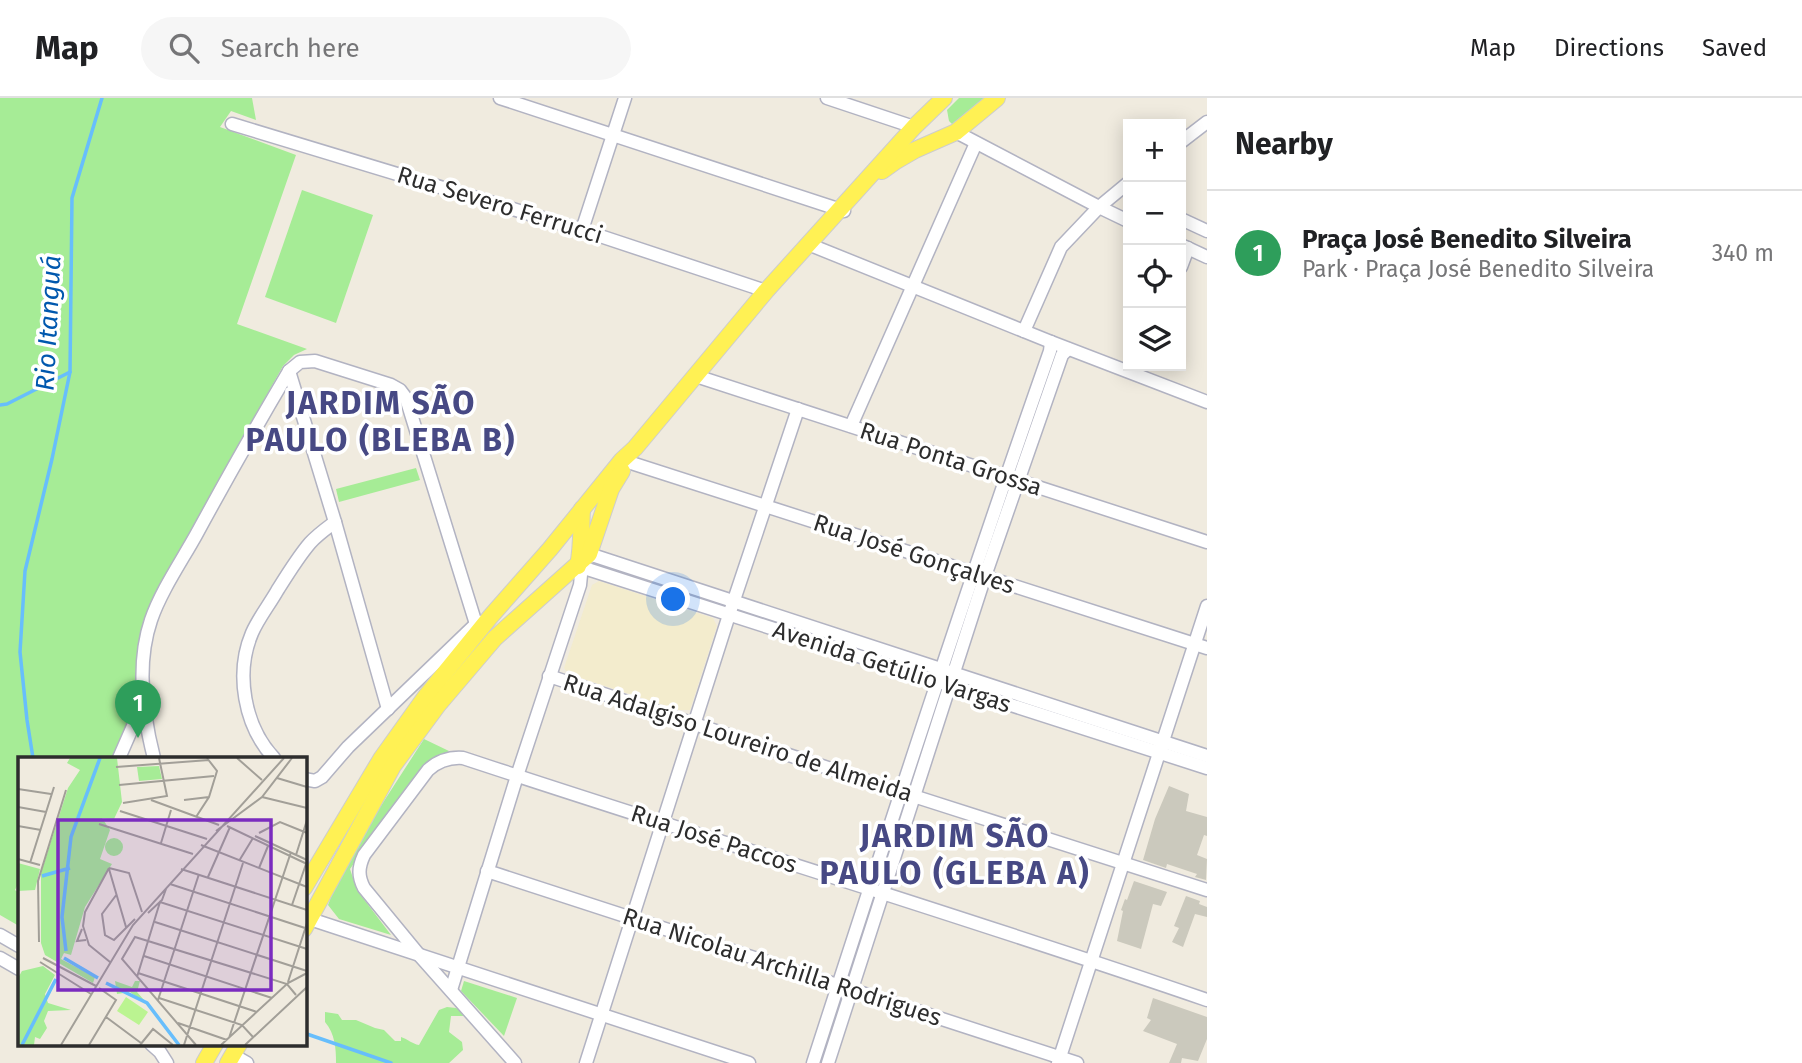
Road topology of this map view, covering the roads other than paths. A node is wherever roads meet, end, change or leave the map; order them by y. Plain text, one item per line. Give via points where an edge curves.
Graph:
1 (500, 98) edge
2 (625, 98) edge
3 (827, 98) edge
4 (997, 98) edge
5 (942, 100) edge
6 (1207, 122) edge
7 (232, 124) dead end
8 (914, 127) junction
9 (956, 132) junction
10 (613, 135) junction
11 (1186, 138) edge
12 (976, 143) junction
13 (1123, 190) edge
14 (1099, 207) junction
15 (838, 213) junction
16 (1123, 219) edge
17 (1186, 221) edge
18 (582, 230) junction
19 (1207, 231) edge
20 (808, 244) junction
21 (1186, 247) edge
22 (1207, 257) edge
23 (912, 285) junction
24 (765, 291) junction
25 (1024, 331) junction
26 (1051, 342) junction
27 (1068, 349) junction
28 (1123, 365) edge
29 (289, 371) junction
30 (1142, 371) edge
31 (696, 376) junction
32 (1207, 402) edge
33 (799, 409) junction
34 (851, 426) junction
35 (628, 456) junction
36 (1011, 478) junction
37 (766, 506) junction
38 (582, 509) junction
39 (335, 522) junction
40 (1207, 542) edge
41 (550, 549) junction
42 (578, 562) junction
43 (979, 574) junction
44 (734, 602) junction
45 (1207, 606) edge
46 (729, 615) junction
47 (491, 616) junction
48 (476, 624) junction
49 (462, 644) junction
50 (1201, 646) edge
51 (549, 676) junction
52 (945, 677) junction
53 (144, 701) junction
54 (388, 709) junction
55 (695, 723) junction
56 (1161, 747) junction
57 (267, 756) edge
58 (1207, 756) edge
59 (119, 757) edge
60 (154, 757) edge
61 (1207, 768) edge
62 (517, 776) junction
63 (306, 780) edge
64 (908, 794) junction
65 (663, 822) junction
66 (1124, 863) junction
67 (487, 871) junction
68 (306, 885) edge
69 (869, 890) junction
70 (1207, 890) edge
71 (882, 894) junction
72 (632, 919) junction
73 (307, 924) edge
74 (0, 934) edge
75 (18, 945) edge
76 (420, 956) junction
77 (0, 958) edge
78 (1092, 960) junction
79 (18, 968) edge
80 (458, 968) junction
81 (838, 986) junction
82 (451, 990) junction
83 (852, 990) junction
84 (1207, 1000) edge
85 (602, 1015) junction
86 (152, 1046) edge
87 (214, 1046) edge
88 (1059, 1060) edge
89 (167, 1063) edge
90 (204, 1063) edge
91 (515, 1063) edge
92 (586, 1063) edge
93 (749, 1063) edge
94 (813, 1063) edge
95 (828, 1063) edge
96 (1077, 1063) edge

1 - 10 street
2 - 10 street
3 - 8 street
4 - 9 main road
5 - 8 main road
5 - 9 main road via 941,117
6 - 11 street
7 - 18 street, Rua Severo Ferrucci
8 - 9 main road via 938,134
8 - 15 main road
9 - 12 street
9 - 15 main road via 896,161
10 - 15 street
10 - 18 street
12 - 14 street
12 - 23 street
13 - 14 street
14 - 16 street
14 - 25 street via 1061,247
15 - 20 main road
17 - 19 street
18 - 24 street, Rua Severo Ferrucci
20 - 23 street
20 - 24 main road
21 - 22 street
23 - 25 street
23 - 34 street
24 - 31 main road
25 - 26 street
26 - 27 street
26 - 36 street
27 - 28 street
27 - 36 street
29 - 39 street
29 - 48 street via 299,362 314,361 391,385 406,398
29 - 53 street via 151,621 143,659
30 - 32 street
31 - 33 street, Rua Ponta Grossa
31 - 35 main road
33 - 34 street, Rua Ponta Grossa
33 - 37 street
34 - 36 street, Rua Ponta Grossa
35 - 37 street, Rua José Gonçalves
35 - 38 main road
35 - 42 main road
36 - 40 street, Rua Ponta Grossa
36 - 43 street
37 - 43 street, Rua José Gonçalves
37 - 44 street
38 - 41 main road
38 - 42 main road
39 - 54 street
39 - 57 street via 311,541 252,632 244,660 244,688 248,712
41 - 42 main road via 566,547
41 - 47 main road
42 - 44 street, Avenida Getúlio Vargas
42 - 46 street, Avenida Getúlio Vargas
42 - 51 street via 580,585
42 - 73 main road via 495,638 438,705 393,766
43 - 50 street, Rua José Gonçalves
43 - 52 street
44 - 46 street
44 - 52 street, Avenida Getúlio Vargas
45 - 50 street
46 - 52 street, Avenida Getúlio Vargas
46 - 55 street
47 - 48 street
47 - 49 main road
48 - 49 street
49 - 54 street
49 - 68 main road via 381,759
50 - 56 street
51 - 55 street, Rua Adalgiso Loureiro de Almeida
51 - 62 street
52 - 56 street, Avenida Getúlio Vargas
52 - 64 street
53 - 59 street
53 - 60 street
54 - 63 street via 322,778
55 - 64 street, Rua Adalgiso Loureiro de Almeida
55 - 65 street
56 - 58 street, Avenida Getúlio Vargas
56 - 61 street, Avenida Getúlio Vargas
56 - 66 street
62 - 65 street, Rua José Paccos
62 - 67 street
62 - 76 street, Rua José Paccos via 463,758 432,766 364,855 359,880
64 - 66 street, Rua Adalgiso Loureiro de Almeida
64 - 69 street
64 - 71 street
65 - 69 street, Rua José Paccos
65 - 72 street
66 - 70 street, Rua Adalgiso Loureiro de Almeida
66 - 78 street
67 - 72 street, Rua Nicolau Archilla Rodrigues
67 - 80 street
69 - 71 street, Rua José Paccos
69 - 81 street
71 - 78 street, Rua José Paccos
71 - 83 street
72 - 81 street, Rua Nicolau Archilla Rodrigues
72 - 85 street
73 - 76 street
74 - 75 street
76 - 80 street
76 - 82 street
77 - 79 street
78 - 84 street, Rua José Paccos
78 - 88 street
80 - 82 street
80 - 85 street
81 - 83 street, Rua Nicolau Archilla Rodrigues
81 - 94 street
82 - 91 street
83 - 88 street, Rua Nicolau Archilla Rodrigues
83 - 95 street
85 - 92 street
85 - 93 street
86 - 89 street
87 - 90 main road
88 - 96 street, Rua Nicolau Archilla Rodrigues

